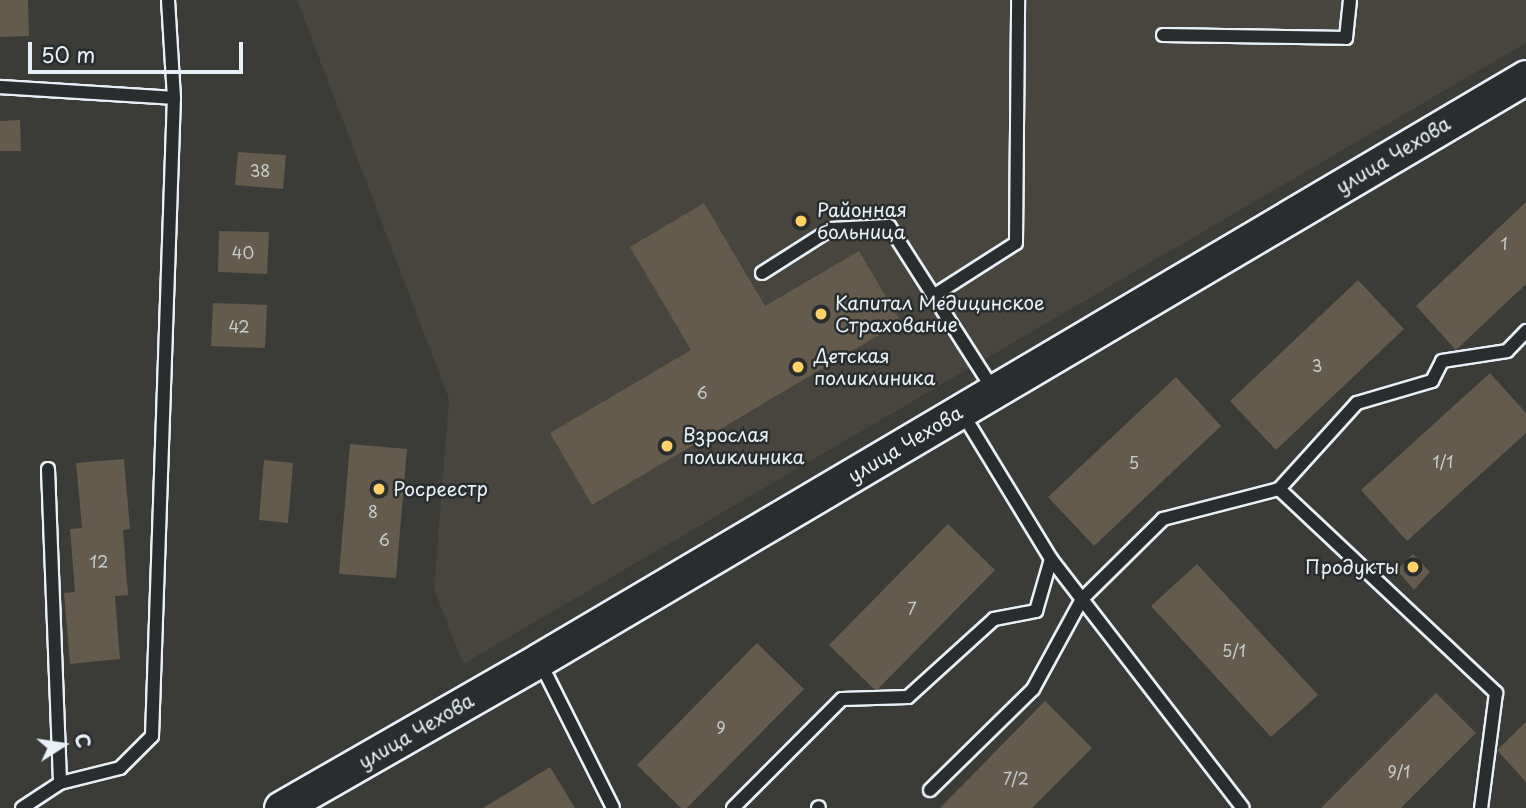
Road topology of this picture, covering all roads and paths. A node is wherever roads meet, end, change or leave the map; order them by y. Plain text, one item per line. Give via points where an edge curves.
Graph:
1 (168, 0) edge
2 (1018, 0) edge
3 (1350, 0) edge
4 (1163, 35) dead end
5 (1526, 76) edge
6 (0, 87) edge
7 (174, 98) junction
8 (762, 273) dead end
9 (933, 296) junction
10 (1526, 331) edge
11 (994, 391) junction
12 (960, 411) junction
13 (48, 470) dead end
14 (1279, 489) junction
15 (1051, 559) junction
16 (1083, 599) junction
17 (539, 660) junction
18 (60, 783) junction
19 (930, 790) dead end
20 (22, 808) edge
21 (281, 808) edge
22 (613, 808) edge
23 (733, 808) edge
24 (1244, 808) edge
25 (1481, 808) edge

1 - 7 lane
2 - 9 lane via 1016,243
3 - 4 lane via 1346,38
5 - 11 street, улица Чехова
6 - 7 lane
7 - 18 lane via 152,736 120,768
8 - 9 lane via 831,229 889,226
9 - 11 lane
10 - 14 lane via 1507,351 1442,361 1432,381 1357,403
11 - 12 street, улица Чехова
12 - 15 lane
12 - 17 street, улица Чехова
13 - 18 lane
14 - 16 lane via 1163,519
14 - 25 lane via 1496,692
15 - 16 lane
15 - 23 lane via 1036,611 994,619 908,697 842,699
16 - 19 lane via 1033,689
16 - 24 lane
17 - 21 street, улица Чехова
17 - 22 lane
18 - 20 lane

